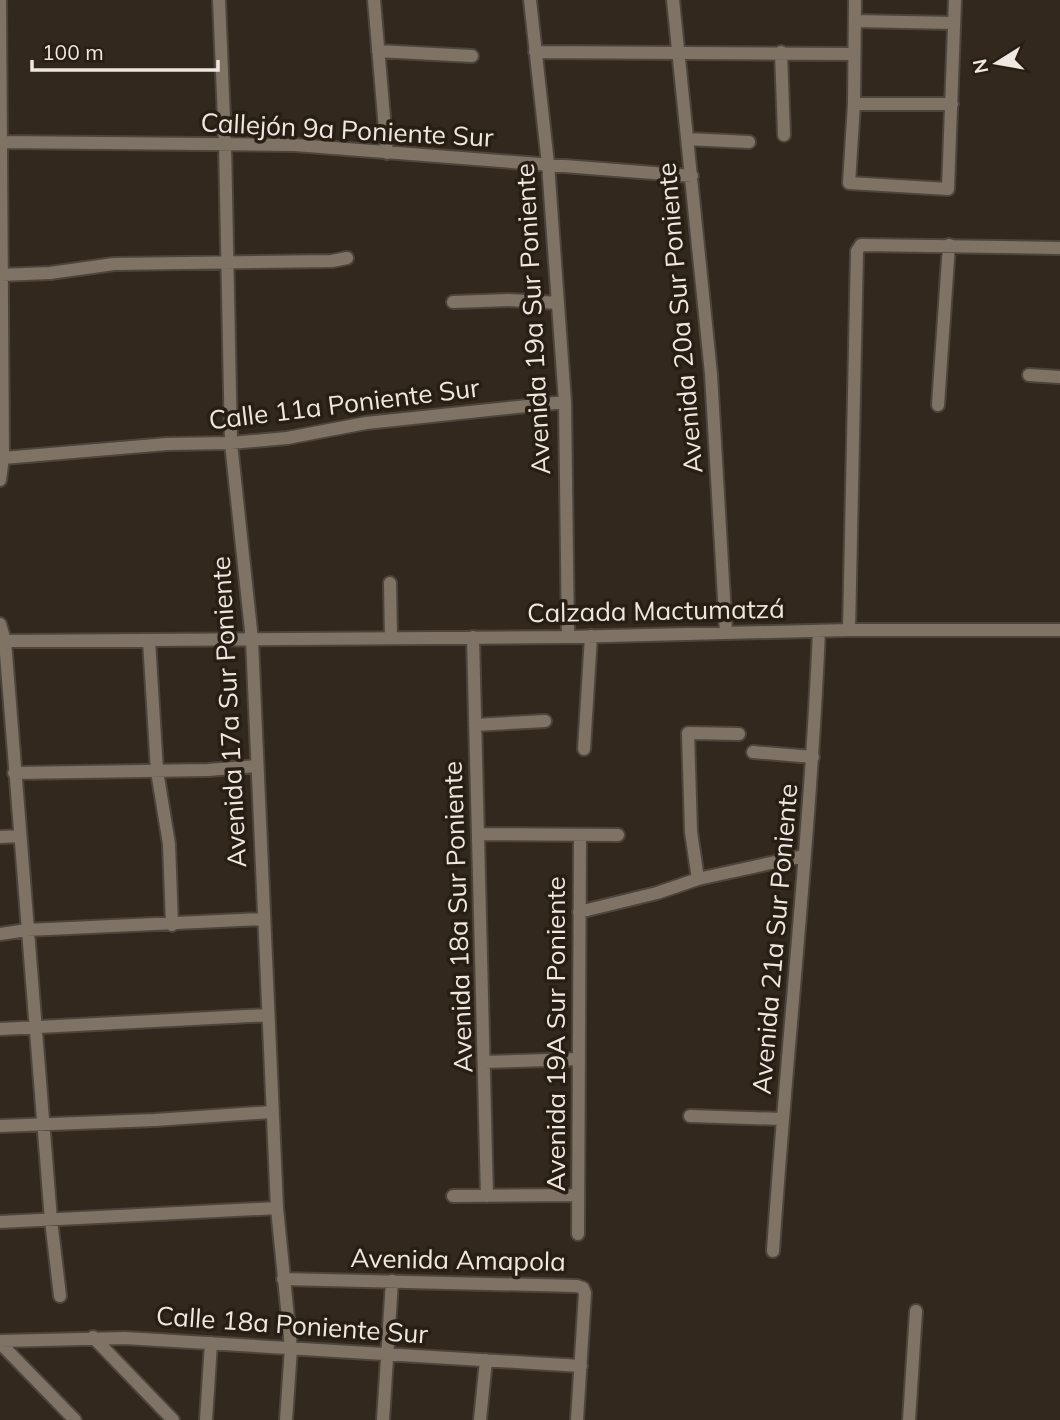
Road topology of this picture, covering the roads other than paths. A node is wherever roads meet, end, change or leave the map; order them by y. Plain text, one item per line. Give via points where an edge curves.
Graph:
1 (0, 0) edge
2 (219, 0) edge
3 (374, 0) edge
4 (530, 0) edge
5 (673, 0) edge
6 (855, 0) edge
7 (955, 0) edge
8 (855, 21) junction
9 (954, 23) junction
10 (378, 51) junction
11 (535, 52) junction
12 (781, 52) junction
13 (679, 54) junction
14 (853, 54) junction
15 (472, 56) dead end
16 (853, 104) junction
17 (952, 104) junction
18 (784, 135) dead end
19 (687, 139) junction
20 (1, 142) edge
21 (749, 142) dead end
22 (225, 144) junction
23 (387, 153) junction
24 (548, 164) junction
25 (692, 176) junction
26 (949, 245) junction
27 (1060, 248) edge
28 (347, 258) dead end
29 (227, 264) junction
30 (1, 275) edge
31 (453, 302) dead end
32 (558, 303) junction
33 (1029, 375) dead end
34 (1060, 377) edge
35 (565, 402) junction
36 (938, 405) dead end
37 (232, 443) junction
38 (3, 458) junction
39 (0, 480) edge
40 (390, 583) dead end
41 (0, 625) edge
42 (849, 630) junction
43 (1060, 630) edge
44 (819, 631) junction
45 (726, 633) junction
46 (591, 636) junction
47 (473, 637) junction
48 (568, 637) junction
49 (391, 638) junction
50 (149, 640) junction
51 (252, 640) junction
52 (2, 641) edge
53 (545, 721) dead end
54 (475, 725) junction
55 (739, 734) dead end
56 (584, 749) dead end
57 (753, 752) dead end
58 (813, 757) junction
59 (257, 766) junction
60 (157, 771) junction
61 (14, 773) junction
62 (478, 834) junction
63 (580, 835) junction
64 (618, 835) dead end
65 (20, 836) junction
66 (0, 837) edge
67 (803, 856) junction
68 (698, 879) junction
69 (579, 912) junction
70 (263, 919) junction
71 (172, 925) junction
72 (27, 930) junction
73 (0, 933) edge
74 (268, 1015) junction
75 (36, 1026) junction
76 (0, 1029) edge
77 (579, 1059) junction
78 (484, 1062) junction
79 (272, 1112) junction
80 (690, 1116) dead end
81 (782, 1119) junction
82 (44, 1124) junction
83 (0, 1126) edge
84 (578, 1195) junction
85 (453, 1196) dead end
86 (487, 1196) junction
87 (277, 1209) junction
88 (51, 1220) junction
89 (0, 1222) edge
90 (578, 1234) dead end
91 (773, 1251) dead end
92 (283, 1279) junction
93 (392, 1281) junction
94 (60, 1296) dead end
95 (916, 1311) dead end
96 (93, 1337) junction
97 (0, 1342) edge
98 (211, 1343) junction
99 (290, 1348) junction
100 (389, 1354) junction
101 (486, 1360) junction
102 (581, 1366) junction
103 (75, 1420) edge
104 (173, 1420) edge
105 (206, 1420) edge
106 (286, 1420) edge
107 (383, 1420) edge
108 (480, 1420) edge
109 (577, 1420) edge
110 (909, 1420) edge

1 - 20 street
2 - 22 street, Avenida 17a Sur Poniente
3 - 10 street
4 - 11 street, Avenida 19a Sur Poniente
5 - 13 street, Avenida 20a Sur Poniente
6 - 8 street
7 - 9 street
8 - 9 street
8 - 14 street
9 - 17 street
10 - 15 street
10 - 23 street
11 - 13 street
11 - 24 street, Avenida 19a Sur Poniente
12 - 13 street
12 - 14 street
12 - 18 street
13 - 19 street, Avenida 20a Sur Poniente
14 - 16 street
16 - 17 street
16 - 17 street via 849,183 948,189
19 - 21 street
19 - 25 street, Avenida 20a Sur Poniente
20 - 22 street, Callejón 9a Poniente Sur
20 - 30 street
22 - 23 street, Callejón 9a Poniente Sur
22 - 29 street, Avenida 17a Sur Poniente
23 - 24 street, Callejón 9a Poniente Sur
24 - 25 street, Callejón 9a Poniente Sur
24 - 32 street, Avenida 19a Sur Poniente
25 - 45 street, Avenida 20a Sur Poniente via 711,374
26 - 27 street
26 - 36 street
26 - 42 street via 866,244 858,250
28 - 29 street
29 - 30 street via 114,264
29 - 37 street, Avenida 17a Sur Poniente
30 - 38 street
31 - 32 street
32 - 35 street, Avenida 19a Sur Poniente
33 - 34 street
35 - 37 street, Calle 11a Poniente Sur
35 - 48 street, Avenida 19a Sur Poniente
37 - 38 street, Calle 11a Poniente Sur
37 - 51 street, Avenida 17a Sur Poniente
38 - 39 street
40 - 49 street
41 - 52 street
42 - 43 street, Calzada Mactumatzá
42 - 44 street, Calzada Mactumatzá
44 - 45 street, Calzada Mactumatzá
44 - 58 street, Avenida 21a Sur Poniente
45 - 46 street, Calzada Mactumatzá
46 - 48 street, Calzada Mactumatzá
46 - 56 street
47 - 48 street, Calzada Mactumatzá
47 - 49 street, Calzada Mactumatzá
47 - 54 street, Avenida 18a Sur Poniente
49 - 51 street, Calzada Mactumatzá
50 - 51 street, Calzada Mactumatzá
50 - 52 street, Calzada Mactumatzá
50 - 60 street
51 - 59 street, Avenida 17a Sur Poniente
52 - 61 street
53 - 54 street
54 - 62 street, Avenida 18a Sur Poniente
55 - 68 street via 688,733 691,832
57 - 58 street
58 - 67 street, Avenida 21a Sur Poniente
59 - 60 street
59 - 70 street, Avenida 17a Sur Poniente
60 - 61 street
60 - 71 street via 169,844
61 - 65 street
62 - 63 street
62 - 78 street, Avenida 18a Sur Poniente
63 - 64 street
63 - 69 street, Avenida 19A Sur Poniente
65 - 66 street
65 - 72 street
67 - 68 street
67 - 81 street, Avenida 21a Sur Poniente
68 - 69 street
69 - 77 street, Avenida 19A Sur Poniente
70 - 71 street
70 - 74 street, Avenida 17a Sur Poniente
71 - 72 street
72 - 73 street
72 - 75 street
74 - 75 street
74 - 79 street, Avenida 17a Sur Poniente
75 - 76 street
75 - 82 street
77 - 78 street
77 - 84 street, Avenida 19A Sur Poniente
78 - 86 street, Avenida 18a Sur Poniente
79 - 82 street
79 - 87 street, Avenida 17a Sur Poniente
80 - 81 street
81 - 91 street, Avenida 21a Sur Poniente
82 - 83 street
82 - 88 street
84 - 86 street
84 - 90 street, Avenida 19A Sur Poniente
85 - 86 street
87 - 88 street
87 - 92 street, Avenida 17a Sur Poniente
88 - 89 street
88 - 94 street
92 - 93 street, Avenida Amapola
92 - 99 street, Avenida 17a Sur Poniente
93 - 100 street
93 - 102 street, Avenida Amapola via 583,1287
95 - 110 street
96 - 97 street, Calle 18a Poniente Sur
96 - 98 street, Calle 18a Poniente Sur
96 - 104 street
97 - 103 street
98 - 99 street, Calle 18a Poniente Sur
98 - 105 street
99 - 100 street, Calle 18a Poniente Sur
99 - 106 street, Avenida 17a Sur Poniente
100 - 101 street, Calle 18a Poniente Sur
100 - 107 street
101 - 102 street, Calle 18a Poniente Sur
101 - 108 street
102 - 109 street, Avenida Amapola

